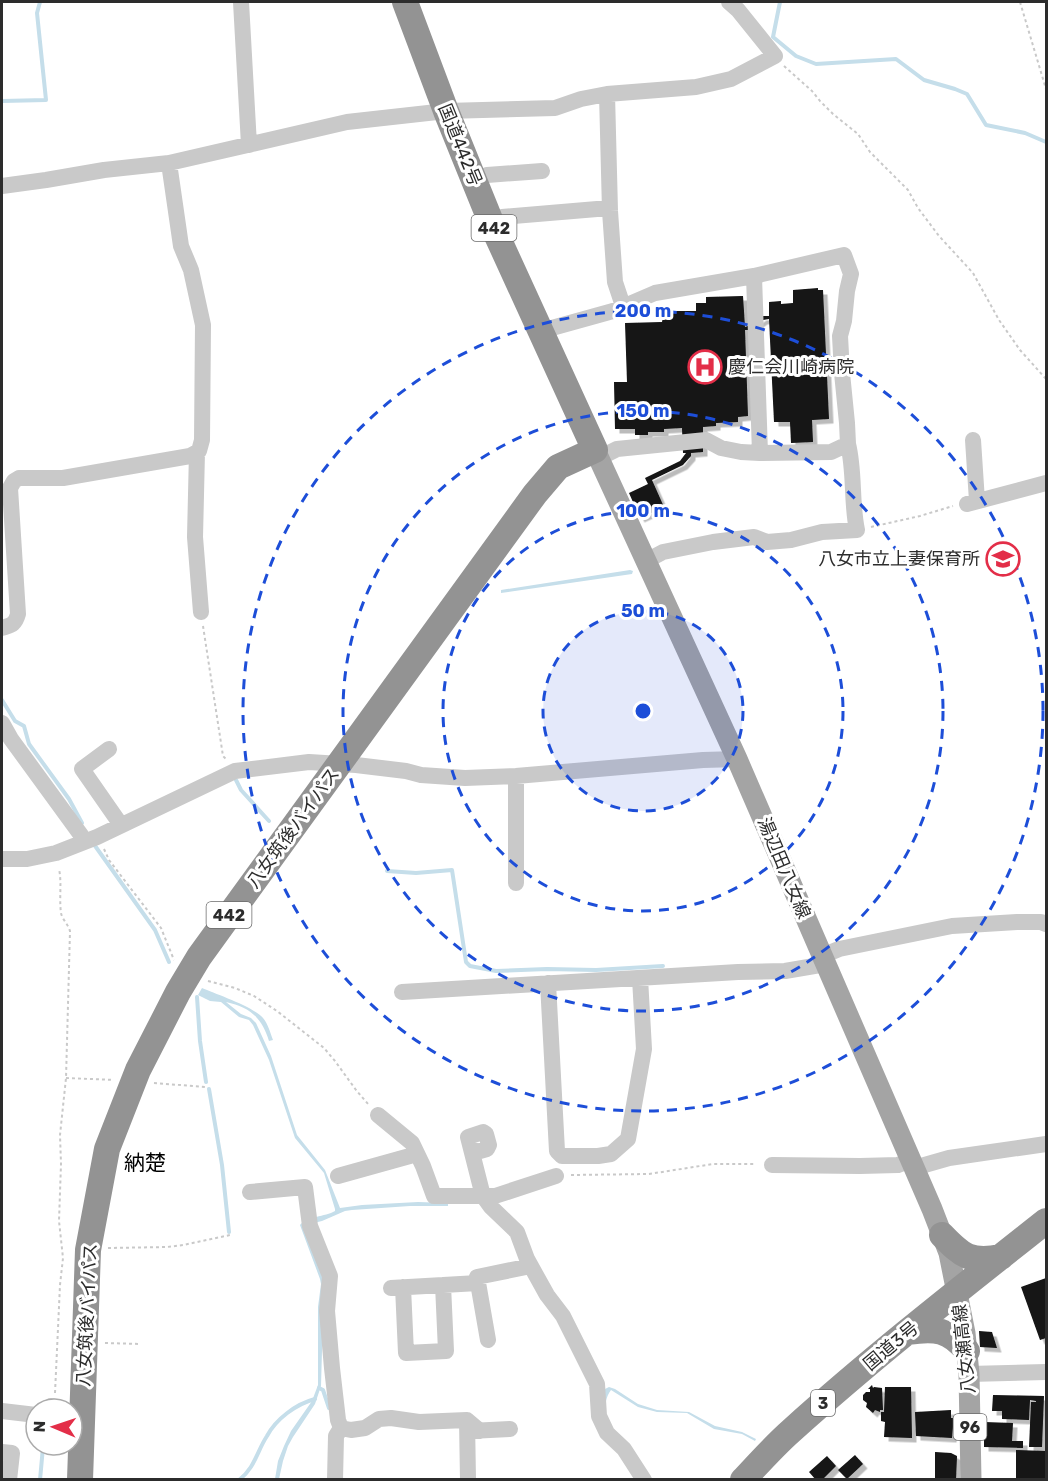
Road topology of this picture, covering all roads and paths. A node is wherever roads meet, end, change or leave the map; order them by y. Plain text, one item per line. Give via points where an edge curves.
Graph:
1 (241, 2) edge
2 (405, 2) edge
3 (729, 2) edge
4 (1020, 2) edge
5 (775, 56) junction
6 (1047, 89) edge
7 (607, 94) junction
8 (446, 111) junction
9 (249, 145) junction
10 (169, 163) junction
11 (542, 171) dead end
12 (474, 180) junction
13 (2, 186) edge
14 (609, 208) junction
15 (502, 217) dead end
16 (754, 276) junction
17 (623, 306) junction
18 (541, 331) junction
19 (1047, 379) edge
20 (973, 440) dead end
21 (848, 444) junction
22 (197, 452) junction
23 (760, 453) junction
24 (597, 454) junction
25 (1047, 483) edge
26 (972, 503) junction
27 (857, 530) junction
28 (646, 561) junction
29 (201, 612) joint
30 (2, 628) edge
31 (2, 723) edge
32 (110, 749) dead end
33 (737, 759) junction
34 (340, 764) junction
35 (235, 771) junction
36 (516, 776) junction
37 (121, 825) junction
38 (90, 840) junction
39 (56, 853) junction
40 (2, 859) edge
41 (516, 883) dead end
42 (1047, 924) edge
43 (824, 960) junction
44 (177, 966) dead end
45 (201, 978) dead end
46 (640, 978) junction
47 (548, 983) junction
48 (402, 992) dead end
49 (66, 1078) junction
50 (119, 1080) dead end
51 (146, 1082) dead end
52 (205, 1087) dead end
53 (384, 1119) joint
54 (1047, 1144) edge
55 (472, 1153) dead end
56 (417, 1154) junction
57 (912, 1164) junction
58 (772, 1165) joint
59 (338, 1176) dead end
60 (556, 1176) joint
61 (250, 1192) dead end
62 (489, 1196) junction
63 (1047, 1221) edge
64 (230, 1235) dead end
65 (942, 1235) junction
66 (104, 1248) dead end
67 (1000, 1257) junction
68 (531, 1266) junction
69 (478, 1284) junction
70 (443, 1285) junction
71 (958, 1291) junction
72 (908, 1332) junction
73 (488, 1340) dead end
74 (98, 1343) dead end
75 (141, 1344) dead end
76 (968, 1363) junction
77 (1047, 1372) edge
78 (53, 1397) edge
79 (2, 1411) edge
80 (24, 1413) edge
81 (471, 1427) junction
82 (341, 1428) junction
83 (510, 1429) dead end
84 (2, 1452) edge
85 (9, 1479) edge
86 (80, 1479) edge
87 (335, 1479) edge
88 (468, 1479) edge
89 (644, 1479) edge
90 (743, 1479) edge
91 (971, 1479) edge

1 - 9 street
2 - 8 highway, 国道442号 / 442
3 - 5 street
4 - 6 path
5 - 7 street via 731,79 696,87
5 - 19 path via 858,134 870,152 908,190 939,236 974,273 1020,350
7 - 8 street via 555,108
7 - 14 street
8 - 9 street via 347,122
8 - 12 highway, 国道442号 / 442
9 - 10 street
10 - 13 street
10 - 22 street via 181,246 191,270 203,325 202,440
11 - 12 street via 487,175
12 - 18 highway, 国道442号 / 442
14 - 15 street
14 - 17 street via 615,282
16 - 17 street via 655,293
16 - 21 street via 844,255 851,274 840,336
16 - 23 street
17 - 18 street
18 - 24 highway, 国道442号 / 442
20 - 26 street
21 - 23 street via 831,452
21 - 27 street
22 - 29 street via 195,537
22 - 30 street via 63,478 14,481 10,488 18,615 16,621
23 - 24 street via 721,448 706,440
24 - 28 main road, 湯辺田八女線
24 - 34 highway, 八女筑後バイパス / 442 via 558,467 535,494
25 - 26 street
26 - 27 path
27 - 28 street via 767,542 754,537 712,542 663,552
28 - 33 main road, 湯辺田八女線
29 - 35 path via 223,756
31 - 38 street via 81,835
32 - 37 street via 82,769
33 - 36 street
33 - 43 main road, 湯辺田八女線
34 - 35 street via 309,762
34 - 36 street via 421,776
34 - 86 highway, 八女筑後バイパス / 442 via 199,957 138,1070 107,1149 88,1250
35 - 37 street
36 - 41 street
37 - 38 street
38 - 39 street
38 - 44 path via 161,928
39 - 40 street
39 - 49 path via 62,916 70,931
42 - 43 street via 952,926 839,949
43 - 46 street via 785,971
43 - 57 main road, 湯辺田八女線
45 - 53 path via 254,996 285,1017 324,1048
46 - 47 street
46 - 47 street via 644,1049 628,1139 611,1154 598,1156 562,1156 557,1151
47 - 48 street
49 - 50 path
49 - 78 path via 60,1135 59,1221 63,1258
51 - 52 path
53 - 56 street via 412,1143
54 - 57 street
55 - 62 street
56 - 59 street
56 - 62 street via 434,1196
57 - 58 street
57 - 65 main road, 湯辺田八女線
58 - 60 path via 713,1164 649,1174
60 - 62 street
61 - 82 street via 305,1188 310,1226 330,1276 327,1311
62 - 68 street via 491,1207 517,1232
63 - 67 highway, 国道3号 / 3
64 - 66 path via 183,1245
65 - 67 highway via 968,1257
65 - 71 main road, 湯辺田八女線
67 - 71 highway, 国道3号 / 3
68 - 69 street via 477,1278
68 - 89 street via 597,1384 598,1416 607,1433 624,1449
69 - 70 street
69 - 73 street
70 - 70 street via 446,1351 400,1351 397,1288
71 - 72 highway, 国道3号 / 3
71 - 76 main road, 八女瀬高線 / 96
72 - 76 highway via 942,1331 951,1335
72 - 90 highway, 国道3号 / 3 via 790,1432
74 - 75 path
76 - 77 street
76 - 91 main road, 八女瀬高線 / 96
79 - 80 street
81 - 82 street via 391,1418 379,1419 365,1428
81 - 83 street
81 - 88 street
82 - 87 street via 336,1436
84 - 85 street via 12,1453

